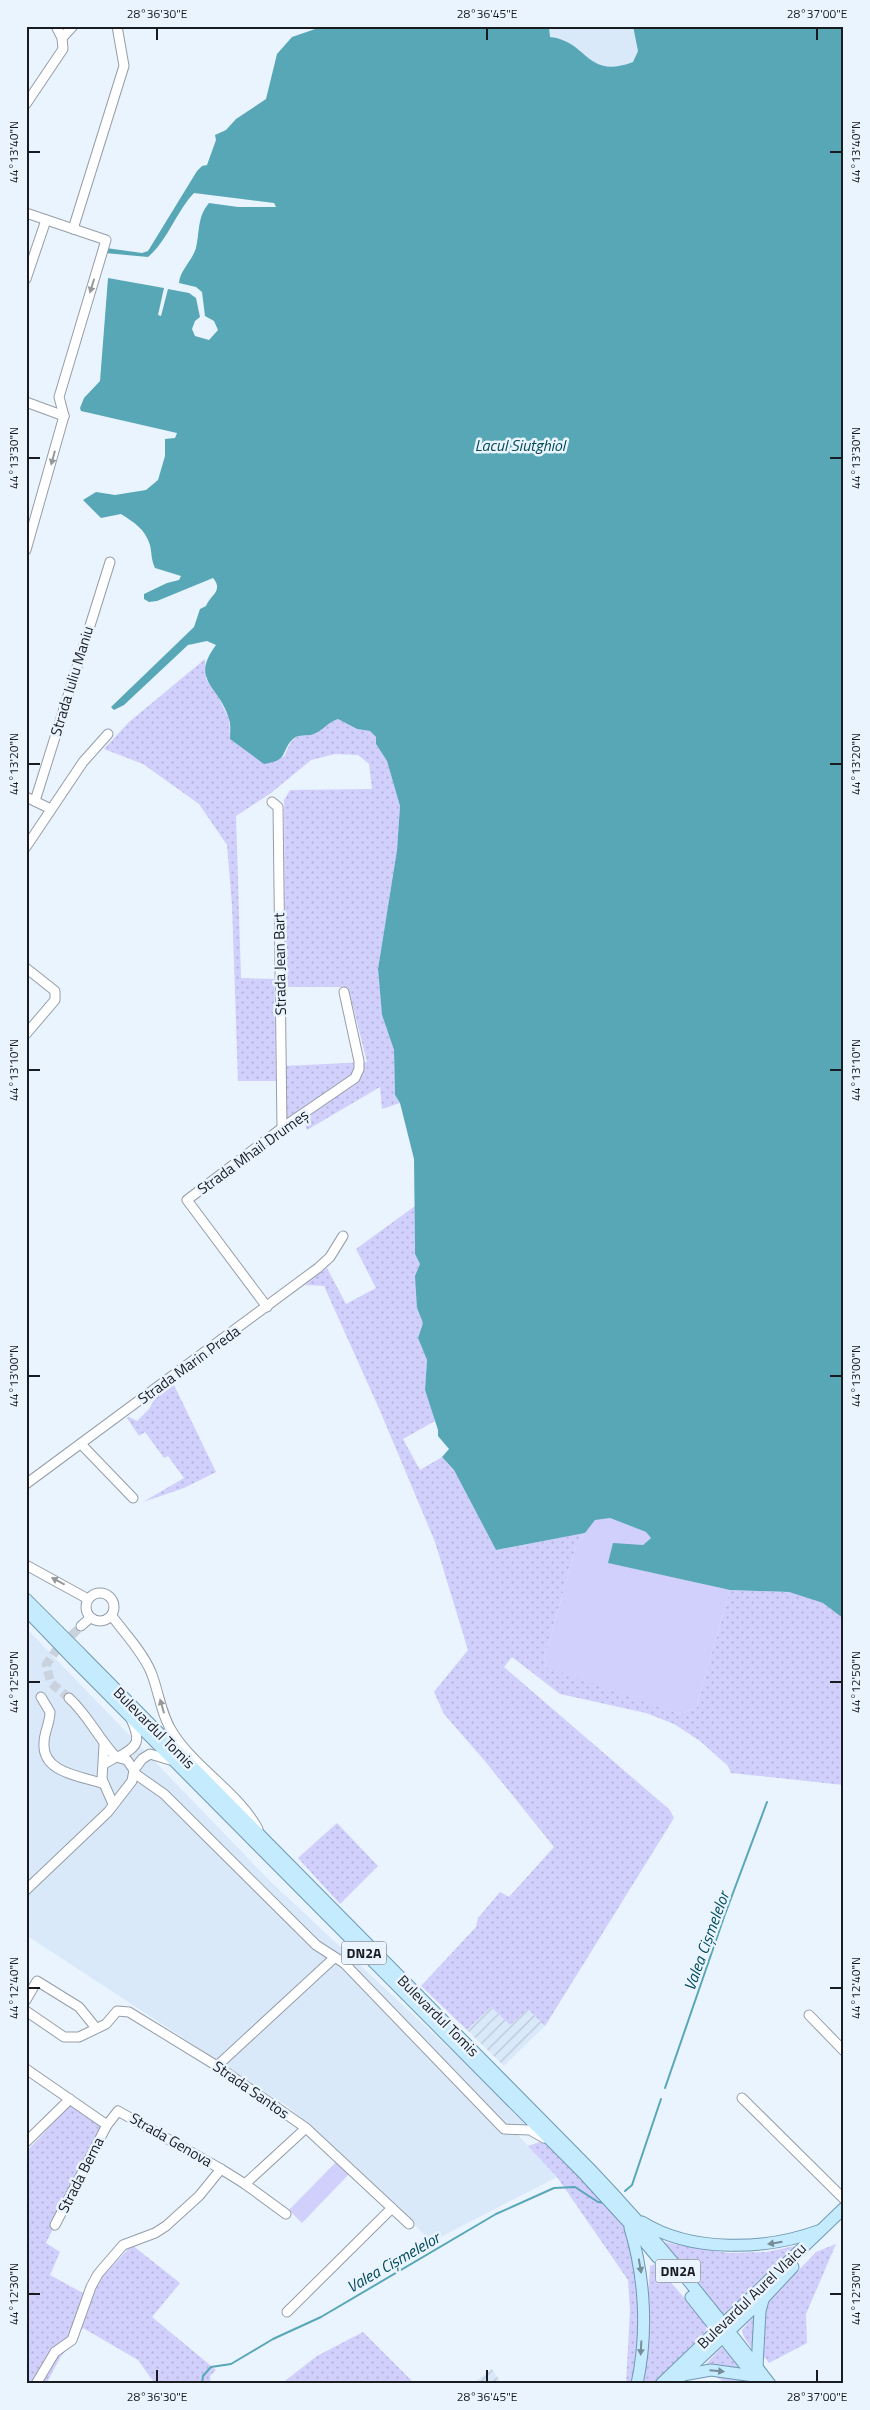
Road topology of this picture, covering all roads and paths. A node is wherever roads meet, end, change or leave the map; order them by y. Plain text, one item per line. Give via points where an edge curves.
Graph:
1 (56, 26) edge
2 (73, 26) edge
3 (117, 26) edge
4 (62, 38) junction
5 (26, 104) edge
6 (26, 213) edge
7 (46, 220) junction
8 (73, 229) junction
9 (26, 279) edge
10 (26, 402) edge
11 (64, 416) junction
12 (26, 550) edge
13 (110, 562) dead end
14 (108, 734) dead end
15 (30, 799) edge
16 (272, 802) dead end
17 (51, 809) junction
18 (26, 847) edge
19 (26, 968) edge
20 (344, 992) dead end
21 (26, 1034) edge
22 (282, 1128) junction
23 (343, 1236) dead end
24 (266, 1308) junction
25 (81, 1444) junction
26 (26, 1484) edge
27 (132, 1498) dead end
28 (26, 1565) edge
29 (26, 1599) edge
30 (88, 1599) junction
31 (26, 1610) edge
32 (112, 1616) junction
33 (90, 1618) junction
34 (81, 1626) tunnel mouth
35 (55, 1634) junction
36 (78, 1657) junction
37 (41, 1697) dead end
38 (69, 1698) tunnel mouth
39 (128, 1714) junction
40 (104, 1744) junction
41 (117, 1757) junction
42 (176, 1763) junction
43 (103, 1766) junction
44 (134, 1771) junction
45 (82, 1776) junction
46 (150, 1783) junction
47 (106, 1785) junction
48 (128, 1787) junction
49 (113, 1804) junction
50 (265, 1841) junction
51 (26, 1890) edge
52 (334, 1958) junction
53 (26, 2000) edge
54 (26, 2011) edge
55 (809, 2015) dead end
56 (96, 2028) junction
57 (844, 2051) edge
58 (217, 2066) junction
59 (26, 2069) edge
60 (742, 2098) dead end
61 (70, 2099) junction
62 (107, 2125) junction
63 (306, 2128) junction
64 (26, 2142) edge
65 (552, 2143) junction
66 (221, 2169) junction
67 (245, 2184) junction
68 (844, 2199) edge
69 (392, 2208) junction
70 (844, 2208) edge
71 (286, 2214) dead end
72 (844, 2216) edge
73 (631, 2219) junction
74 (410, 2224) dead end
75 (55, 2225) dead end
76 (822, 2229) junction
77 (764, 2299) junction
78 (287, 2312) dead end
79 (724, 2330) junction
80 (681, 2375) junction
81 (757, 2376) edge
82 (36, 2384) edge
83 (637, 2384) edge
84 (661, 2384) edge
85 (673, 2384) edge
86 (770, 2384) edge

1 - 4 street
2 - 4 street
3 - 8 street via 124,66
4 - 5 street via 63,49
6 - 7 street
7 - 8 street
7 - 9 street
8 -> 11 street via 106,240 59,397
10 - 11 street
11 -> 12 street
13 - 15 street, Strada Iuliu Maniu
14 - 17 street via 83,762
15 - 17 street
16 - 22 street, Strada Jean Bart via 278,807
17 - 18 street
19 - 21 street via 55,991 55,1000
20 - 22 street, Strada Mhail Drumeș via 359,1061 355,1078
22 - 24 street, Strada Mhail Drumeș via 187,1200
23 - 24 street, Strada Marin Preda via 330,1257
24 - 25 street, Strada Marin Preda
25 - 26 street, Strada Marin Preda
25 - 27 street
30 -> 28 street
29 - 35 main road, Bulevardul Tomis / DN2A
30 - 32 street via 96,1594 106,1594 113,1602
30 - 33 street via 86,1607
31 - 35 main road, Bulevardul Tomis / DN2A
32 - 33 street via 99,1622
50 -> 32 street via 248,1813 172,1732 142,1655
33 - 34 street
35 - 36 main road, Bulevardul Tomis / DN2A, bridge
36 - 39 main road, Bulevardul Tomis / DN2A
36 - 50 main road, Bulevardul Tomis / DN2A
37 - 45 street via 50,1712 44,1743 51,1763 61,1771
38 - 40 street via 88,1718
39 - 41 street via 137,1740 133,1748
39 - 42 main road, Bulevardul Tomis / DN2A
40 - 41 street
40 - 43 street
41 - 43 street
41 - 44 street via 129,1762
42 - 44 street via 150,1754
42 - 65 main road, Bulevardul Tomis / DN2A
43 - 45 street
43 - 47 street via 101,1773
44 - 46 street
44 - 48 street
45 - 47 street
46 - 48 street
46 - 52 street via 316,1945
47 - 48 street via 116,1790
47 - 49 street
48 - 49 street
49 - 51 street
50 - 73 main road, Bulevardul Tomis / DN2A via 591,2170
52 - 58 street
52 - 65 street via 344,1962 504,2129 530,2130
53 - 56 street via 37,1981 78,2007
54 - 56 street via 64,2037 78,2037
55 - 57 street
56 - 58 street, Strada Santos via 124,2010
58 - 63 street, Strada Santos
59 - 61 street, Strada Genova
60 - 68 street
61 - 62 street, Strada Genova
61 - 64 street
62 - 66 street, Strada Genova via 115,2113 122,2112
62 - 75 street, Strada Berna
63 - 67 street
63 - 69 street, Strada Santos
65 - 73 main road, Bulevardul Tomis / DN2A
66 - 67 street, Strada Genova
66 - 82 street via 199,2196 166,2226 123,2245 98,2274 72,2340 55,2352
67 - 71 street, Strada Genova
69 - 74 street, Strada Santos
69 - 78 street
70 - 76 main road, Bulevardul Aurel Vlaicu
72 - 77 main road, Bulevardul Aurel Vlaicu
76 -> 73 main road via 781,2242 732,2246 661,2231
73 - 79 main road, Bulevardul Tomis / DN2A
73 -> 83 main road via 642,2283
76 - 79 main road, Bulevardul Aurel Vlaicu
77 - 79 main road, Bulevardul Aurel Vlaicu
77 - 81 main road via 760,2311
79 - 80 main road, Bulevardul Aurel Vlaicu
79 - 81 main road, Bulevardul Tomis / DN2A
79 - 84 main road, Bulevardul Aurel Vlaicu
80 -> 81 main road via 711,2370
80 - 85 main road, Bulevardul Aurel Vlaicu
81 - 86 main road, Bulevardul Tomis / DN2A

